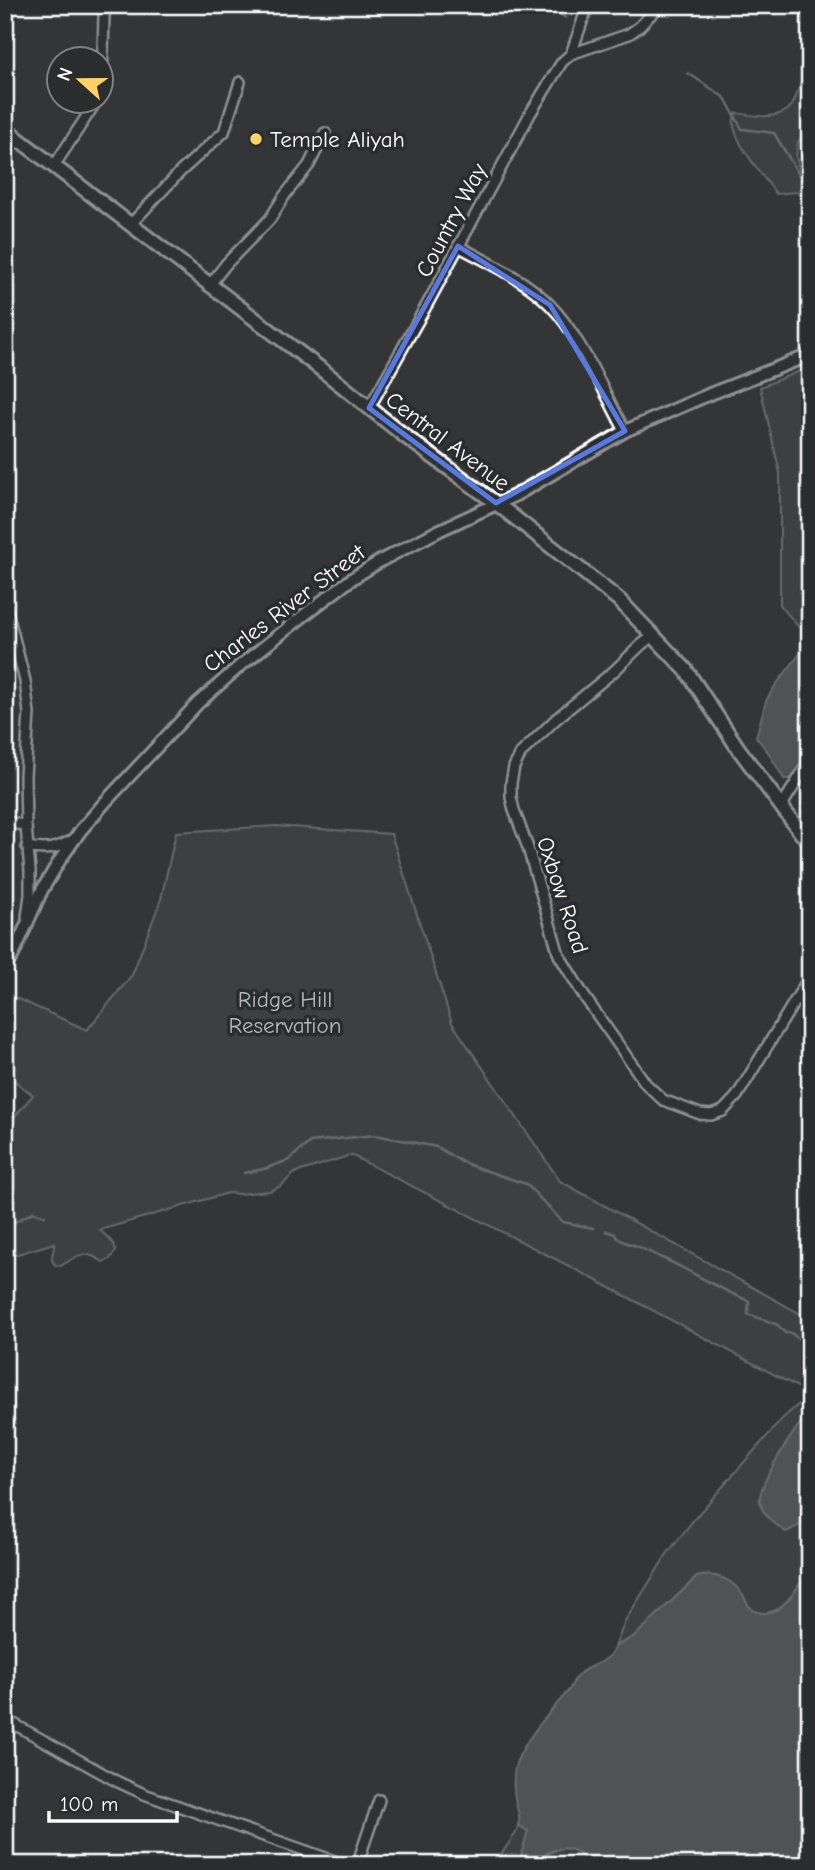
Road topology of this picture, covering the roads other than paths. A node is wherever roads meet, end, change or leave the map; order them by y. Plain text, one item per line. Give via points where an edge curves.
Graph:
1 (107, 5) edge
2 (588, 5) edge
3 (660, 5) edge
4 (103, 46) edge
5 (571, 54) junction
6 (240, 82) dead end
7 (87, 116) edge
8 (5, 129) edge
9 (326, 133) dead end
10 (24, 143) junction
11 (5, 146) edge
12 (54, 166) junction
13 (130, 225) junction
14 (458, 246) junction
15 (209, 286) junction
16 (810, 355) edge
17 (369, 408) junction
18 (625, 431) junction
19 (496, 503) junction
20 (5, 603) edge
21 (654, 635) junction
22 (810, 760) edge
23 (781, 807) junction
24 (5, 821) edge
25 (26, 826) junction
26 (74, 840) junction
27 (810, 842) edge
28 (27, 847) junction
29 (27, 923) junction
30 (5, 967) edge
31 (810, 976) edge
32 (5, 1719) edge
33 (379, 1800) dead end
34 (346, 1865) edge
35 (357, 1865) edge

1 - 4 street
2 - 5 street, Country Way
3 - 5 street via 629,34
5 - 14 street, Country Way via 530,114
6 - 13 street via 224,132
7 - 12 street
8 - 10 main road, Central Avenue
9 - 15 street via 270,219
10 - 11 street
10 - 12 main road, Central Avenue
12 - 13 main road, Central Avenue
13 - 15 main road, Central Avenue
14 - 17 street, Country Way
14 - 18 street via 550,305 581,349
15 - 17 main road, Central Avenue
16 - 18 street, Charles River Street
17 - 19 main road, Central Avenue
18 - 19 street, Charles River Street
19 - 21 main road, Central Avenue via 619,600
19 - 26 street, Charles River Street via 382,560 269,642 198,703
20 - 25 street via 29,713
21 - 23 main road, Central Avenue via 686,670
21 - 31 street, Oxbow Road via 556,719 521,753 514,767 510,783 514,810 559,955 646,1084 663,1100 710,1115 723,1111 737,1096
22 - 23 street
23 - 27 main road, Central Avenue
24 - 25 street
25 - 28 street
26 - 28 street via 56,849
26 - 29 street, Charles River Street
28 - 29 street
29 - 30 street, Charles River Street
32 - 34 street via 144,1794
33 - 35 street

